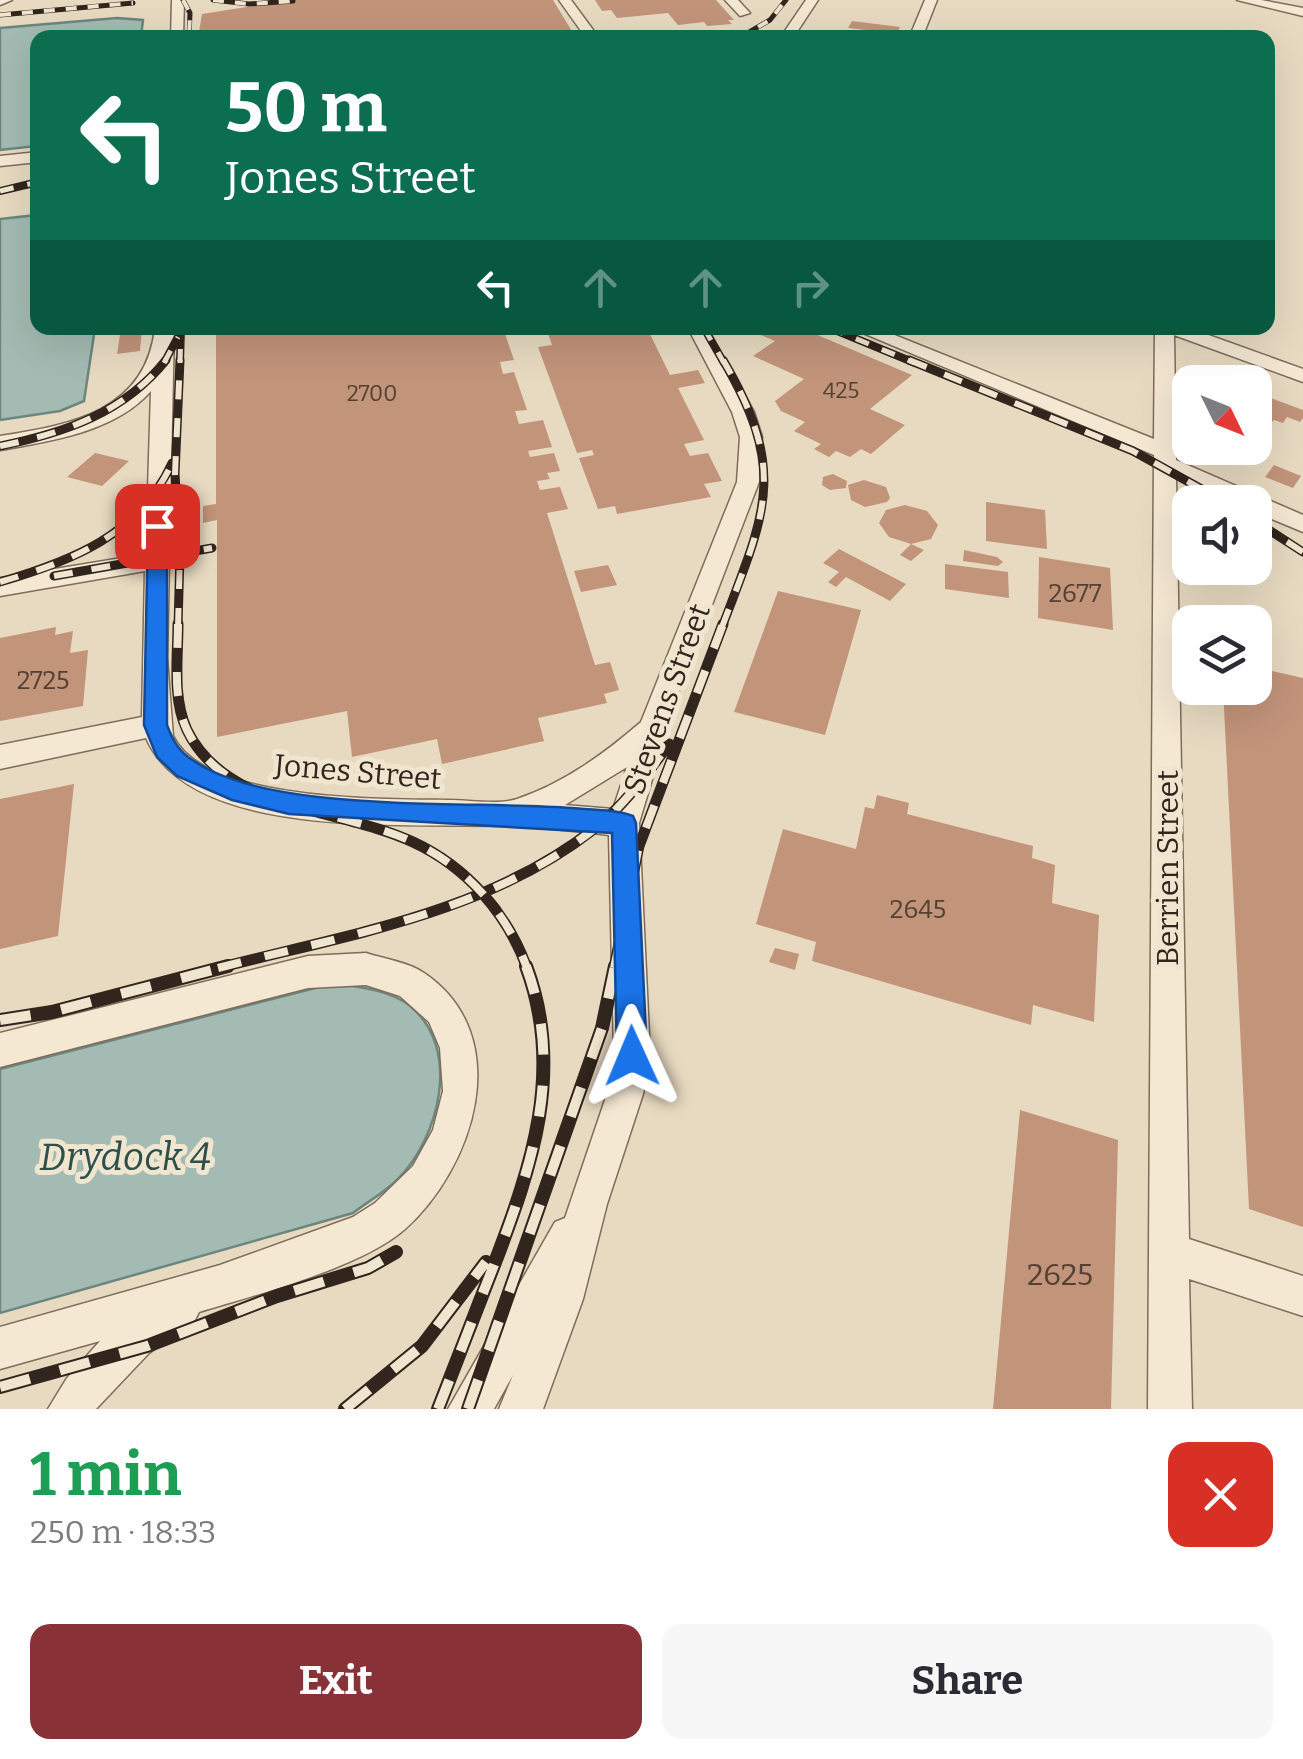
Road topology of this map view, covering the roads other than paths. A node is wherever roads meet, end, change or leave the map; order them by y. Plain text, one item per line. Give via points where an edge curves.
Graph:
1 (178, 0) edge
2 (566, 0) edge
3 (582, 0) edge
4 (730, 0) edge
5 (812, 0) edge
6 (931, 0) edge
7 (1243, 0) edge
8 (1303, 12) edge
9 (744, 14) dead end
10 (177, 30) edge
11 (595, 30) edge
12 (597, 30) edge
13 (791, 30) edge
14 (918, 30) edge
15 (30, 158) edge
16 (0, 161) edge
17 (701, 335) edge
18 (877, 335) edge
19 (1164, 335) edge
20 (1192, 335) edge
21 (163, 337) edge
22 (1303, 376) edge
23 (0, 443) edge
24 (1166, 458) junction
25 (1219, 485) edge
26 (1272, 512) edge
27 (1301, 526) edge
28 (158, 560) junction
29 (0, 587) edge
30 (156, 725) junction
31 (652, 730) junction
32 (0, 757) edge
33 (513, 814) junction
34 (624, 823) junction
35 (0, 1050) edge
36 (588, 1204) junction
37 (1169, 1252) junction
38 (232, 1282) junction
39 (1303, 1296) edge
40 (0, 1348) edge
41 (70, 1409) edge
42 (470, 1409) edge
43 (521, 1409) edge
44 (1170, 1409) edge

1 - 10 street
2 - 11 street
3 - 12 street
4 - 9 street
5 - 13 street
6 - 14 street
7 - 8 street
15 - 16 street
17 - 31 street, Stevens Street via 743,412 751,438 748,482
18 - 24 street
19 - 24 street, Berrien Street
20 - 22 street
21 - 23 street via 154,374 123,404 72,427
21 - 28 street
24 - 25 street
24 - 37 street, Berrien Street
26 - 27 street
28 - 29 street
28 - 30 street
30 - 32 street
30 - 33 street, Jones Street via 165,750 186,769 248,795 336,809
31 - 33 street via 579,788
31 - 34 street, Stevens Street
33 - 34 street, Jones Street
34 - 36 street, Stevens Street via 632,1056
35 - 38 street via 332,967 386,971 430,997 455,1036 462,1080 454,1131 425,1180 372,1229
36 - 42 street, Stevens Street
36 - 43 street, Stevens Street via 563,1300
37 - 39 street
37 - 44 street, Berrien Street
38 - 40 street
38 - 41 street via 143,1330 104,1364

